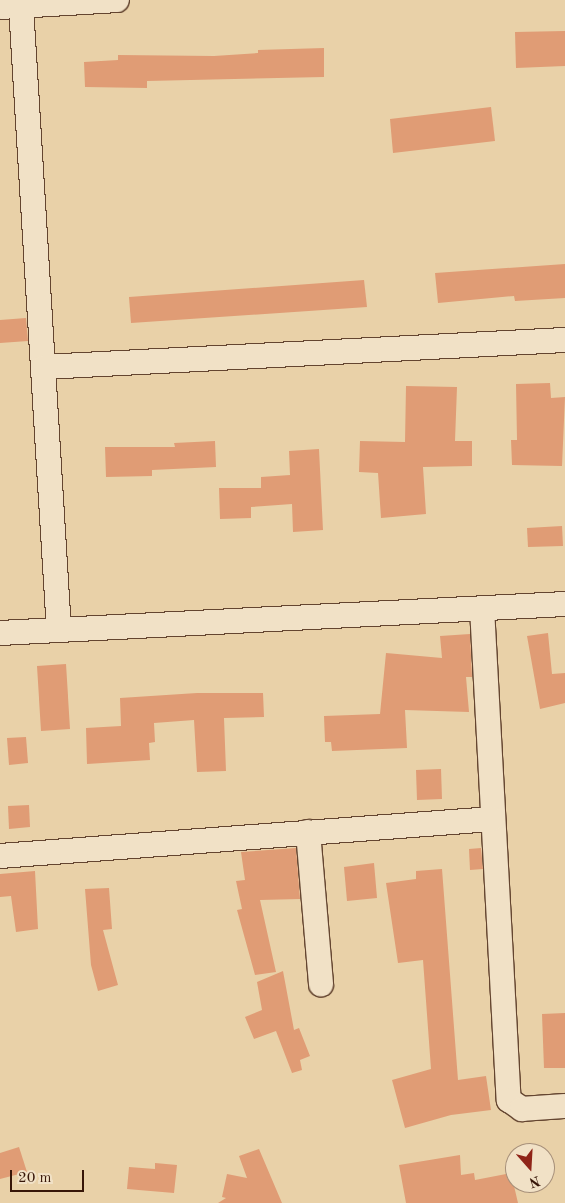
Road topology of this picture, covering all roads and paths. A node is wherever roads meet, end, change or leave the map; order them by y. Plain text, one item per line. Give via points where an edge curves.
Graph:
1 (117, 0) edge
2 (10, 6) edge
3 (565, 340) edge
4 (44, 367) junction
5 (565, 604) edge
6 (482, 608) junction
7 (60, 630) junction
8 (0, 633) edge
9 (493, 818) junction
10 (308, 832) junction
11 (0, 856) edge
12 (321, 984) dead end
13 (565, 1106) edge

1 - 2 street
2 - 4 street
3 - 4 street
4 - 7 street
5 - 6 street
6 - 7 street
6 - 9 street
7 - 8 street
9 - 10 street
9 - 13 street via 509,1100 522,1109
10 - 11 street
10 - 12 street

